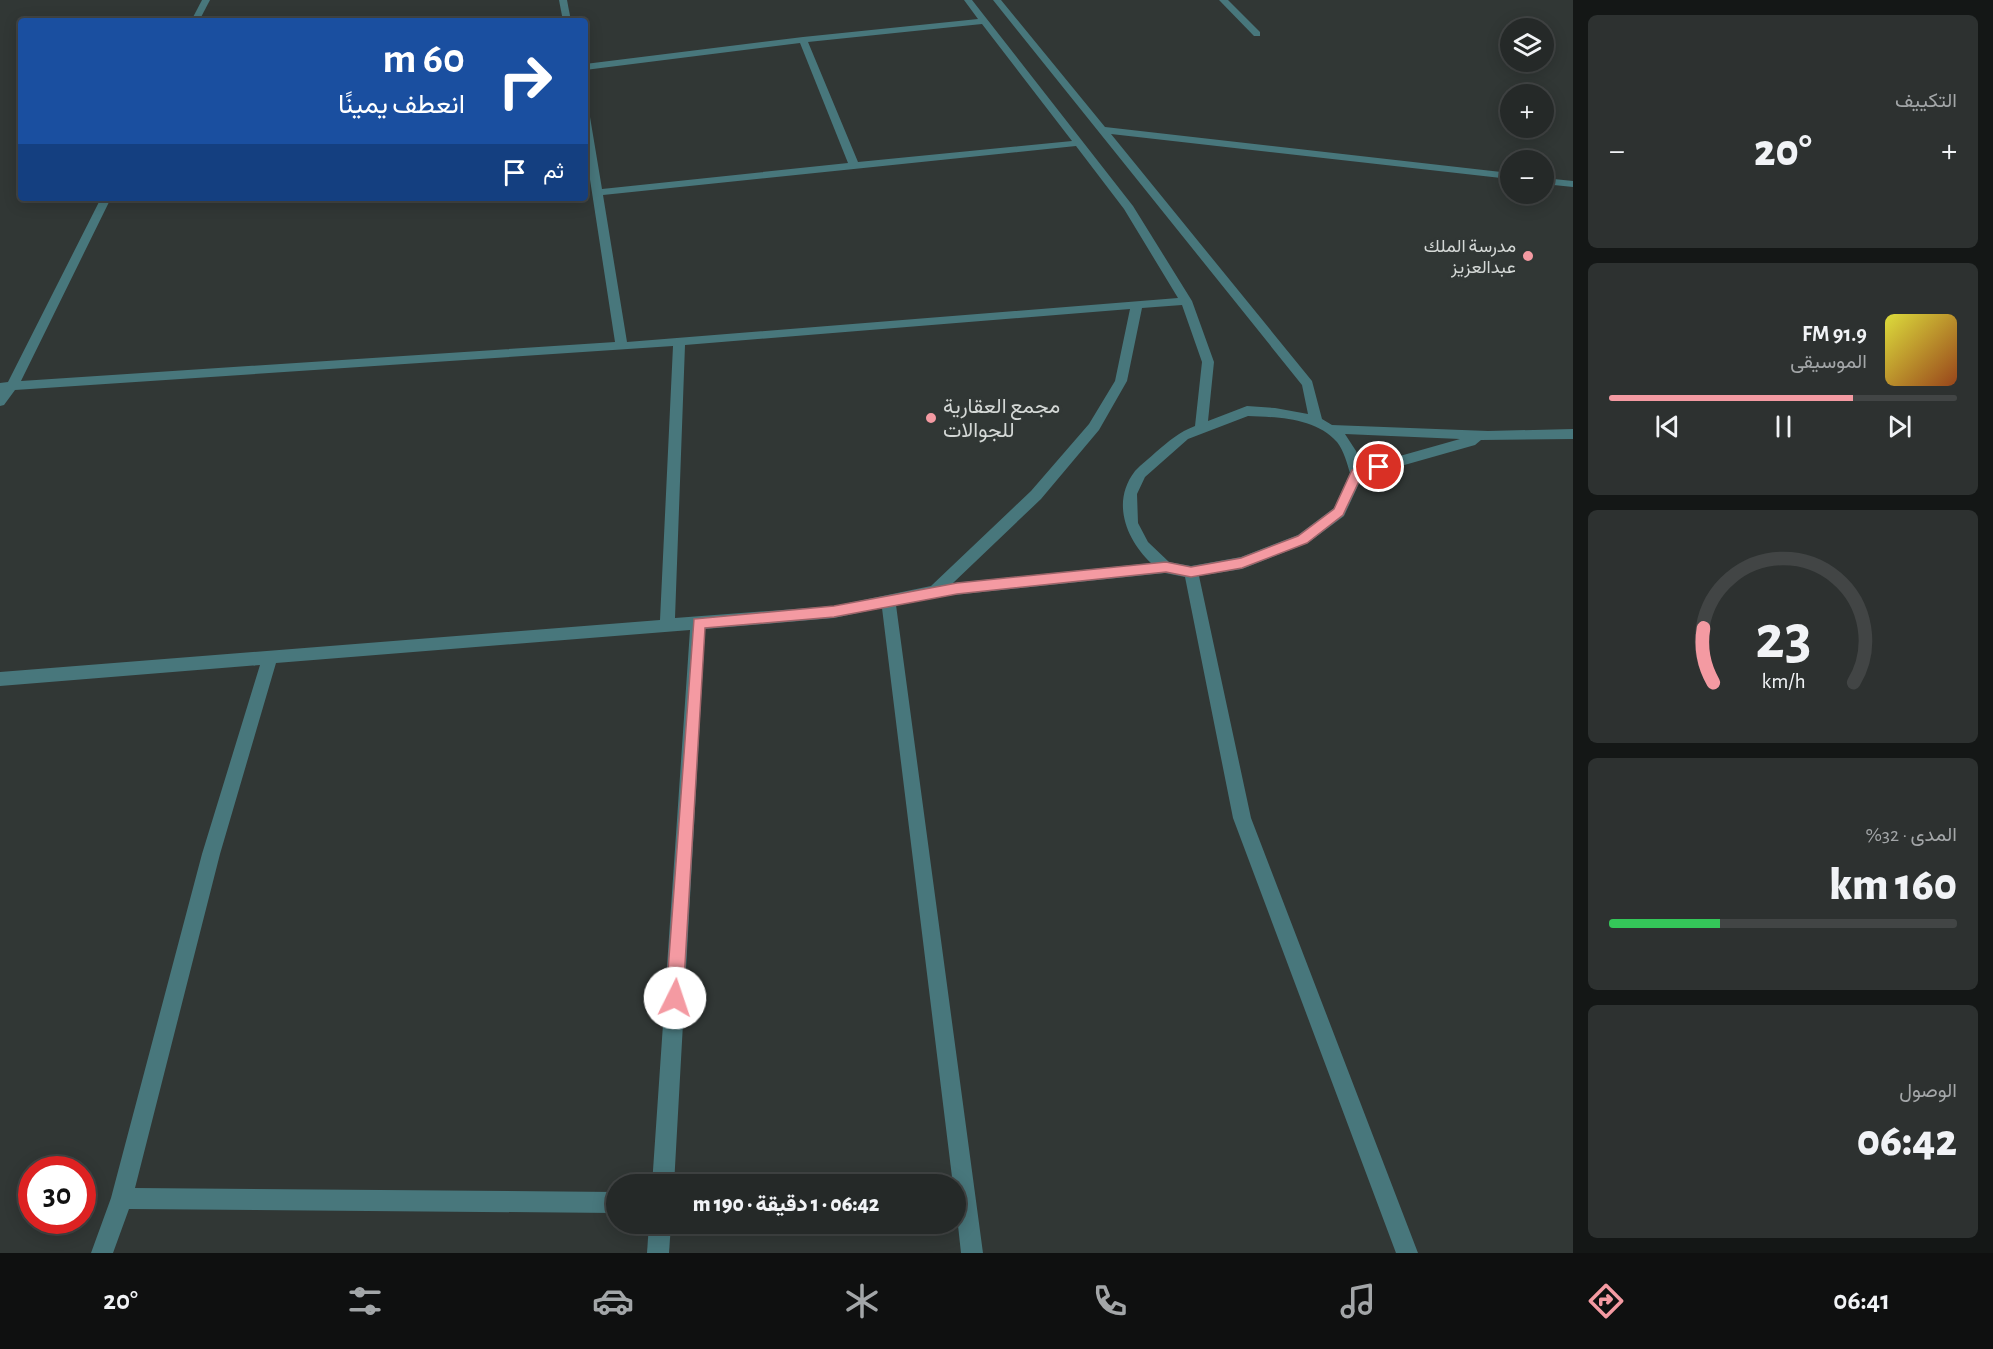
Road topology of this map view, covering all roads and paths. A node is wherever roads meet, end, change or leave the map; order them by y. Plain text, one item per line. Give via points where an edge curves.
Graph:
1 (206, 0) edge
2 (563, 0) edge
3 (968, 0) edge
4 (997, 0) edge
5 (1223, 0) edge
6 (197, 18) edge
7 (566, 18) edge
8 (984, 21) junction
9 (1257, 33) dead end
10 (803, 40) junction
11 (588, 67) edge
12 (1102, 130) junction
13 (588, 134) edge
14 (1078, 143) junction
15 (854, 166) junction
16 (1500, 175) edge
17 (1554, 181) edge
18 (1573, 184) edge
19 (598, 192) junction
20 (104, 201) edge
21 (1186, 301) junction
22 (1137, 305) junction
23 (679, 341) junction
24 (622, 346) junction
25 (6, 387) edge
26 (0, 402) edge
27 (1316, 420) junction
28 (1201, 429) junction
29 (1328, 429) junction
30 (1573, 434) edge
31 (1488, 436) junction
32 (1357, 473) junction
33 (1166, 567) junction
34 (1191, 572) junction
35 (934, 591) junction
36 (888, 601) junction
37 (698, 623) junction
38 (667, 626) junction
39 (270, 657) junction
40 (0, 679) edge
41 (664, 1174) edge
42 (122, 1198) junction
43 (606, 1203) edge
44 (659, 1234) edge
45 (102, 1253) edge
46 (658, 1253) edge
47 (972, 1253) edge
48 (1407, 1253) edge

1 - 6 street
2 - 7 street
3 - 8 street
4 - 12 street
5 - 9 street
8 - 10 street
8 - 14 street
10 - 11 street
10 - 15 street
12 - 16 street
12 - 27 street via 1308,384
13 - 19 street
14 - 15 street
14 - 21 street via 1129,208
15 - 19 street
17 - 18 street
19 - 24 street
20 - 25 street
21 - 22 street
21 - 28 street via 1208,362
22 - 23 street
22 - 35 street via 1121,381 1094,427 1036,495
23 - 24 street
23 - 38 street
24 - 25 street
25 - 26 street
27 - 28 street via 1247,411
27 - 29 street
28 - 33 street via 1183,436 1140,474 1130,494 1131,524 1143,546
29 - 31 street
29 - 32 street via 1349,449
30 - 31 street
31 - 32 street
32 - 34 street via 1339,512 1303,539 1242,563
33 - 34 street
33 - 35 street
34 - 48 street via 1242,818
35 - 36 street
36 - 37 street via 834,612
36 - 47 street
37 - 38 street
37 - 41 street
38 - 39 street
39 - 40 street
39 - 42 street via 211,854
42 - 43 street
42 - 45 street
44 - 46 street

